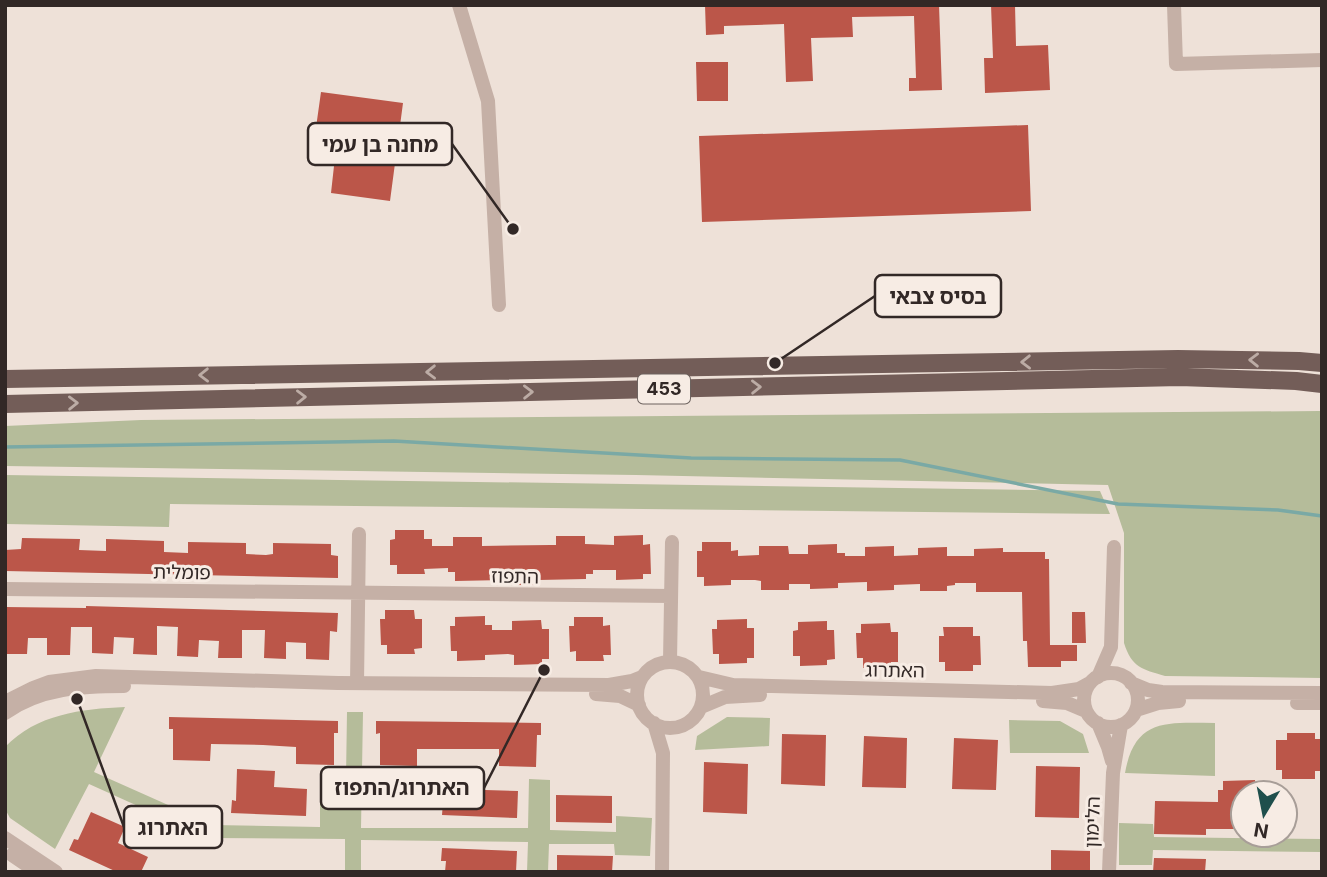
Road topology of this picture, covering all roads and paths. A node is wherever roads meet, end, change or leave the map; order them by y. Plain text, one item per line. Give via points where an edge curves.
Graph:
1 (459, 5) edge
2 (1174, 5) edge
3 (1322, 60) edge
4 (499, 305) dead end
5 (1322, 363) edge
6 (5, 379) edge
7 (1322, 384) edge
8 (5, 404) edge
9 (359, 534) dead end
10 (672, 542) dead end
11 (1114, 547) dead end
12 (5, 589) edge
13 (358, 594) junction
14 (671, 596) junction
15 (1111, 647) junction
16 (670, 662) junction
17 (642, 677) junction
18 (699, 677) junction
19 (1094, 680) junction
20 (1128, 680) junction
21 (357, 683) junction
22 (1322, 693) edge
23 (5, 702) edge
24 (1322, 703) edge
25 (639, 705) junction
26 (701, 707) junction
27 (1086, 710) junction
28 (1136, 710) junction
29 (5, 713) edge
30 (654, 723) junction
31 (1098, 723) junction
32 (1121, 725) junction
33 (682, 726) junction
34 (1113, 774) junction
35 (5, 838) edge
36 (5, 850) edge
37 (37, 872) edge
38 (56, 872) edge
39 (662, 872) edge
40 (669, 872) edge
41 (1110, 872) edge

1 - 4 street via 488,101
2 - 3 street via 1177,64
5 -> 6 main road, 453 via 1178,359
8 -> 7 main road, 453 via 1180,377
9 - 13 street
10 - 14 street
11 - 15 street
12 - 13 street, פומלית
13 - 14 street, התפוז
13 - 21 street
14 - 16 street
15 - 19 street
15 - 20 street via 1117,669
16 - 17 street via 654,666
16 - 18 street via 686,666
17 - 21 street via 608,685
17 - 25 street
18 - 19 street, האתרוג via 733,685 1052,693 1079,689
18 - 26 street via 704,691
19 - 20 street via 1109,674
19 - 27 street via 1085,694
20 - 22 street via 1161,692
20 - 28 street via 1138,696
21 - 23 street via 96,676 49,682
24 - 28 street via 1173,701
25 - 29 street via 610,694 103,686 50,693
25 - 30 street
26 - 27 street, האתרוג via 725,697 747,695 1055,701
26 - 33 street
27 - 31 street
28 - 32 street
30 - 33 street
30 - 39 street via 663,753
31 - 32 street
31 - 34 street, הלימון
32 - 34 street, הלימון
33 - 40 street via 671,747
34 - 41 street, הלימון
35 - 38 street
36 - 37 street

